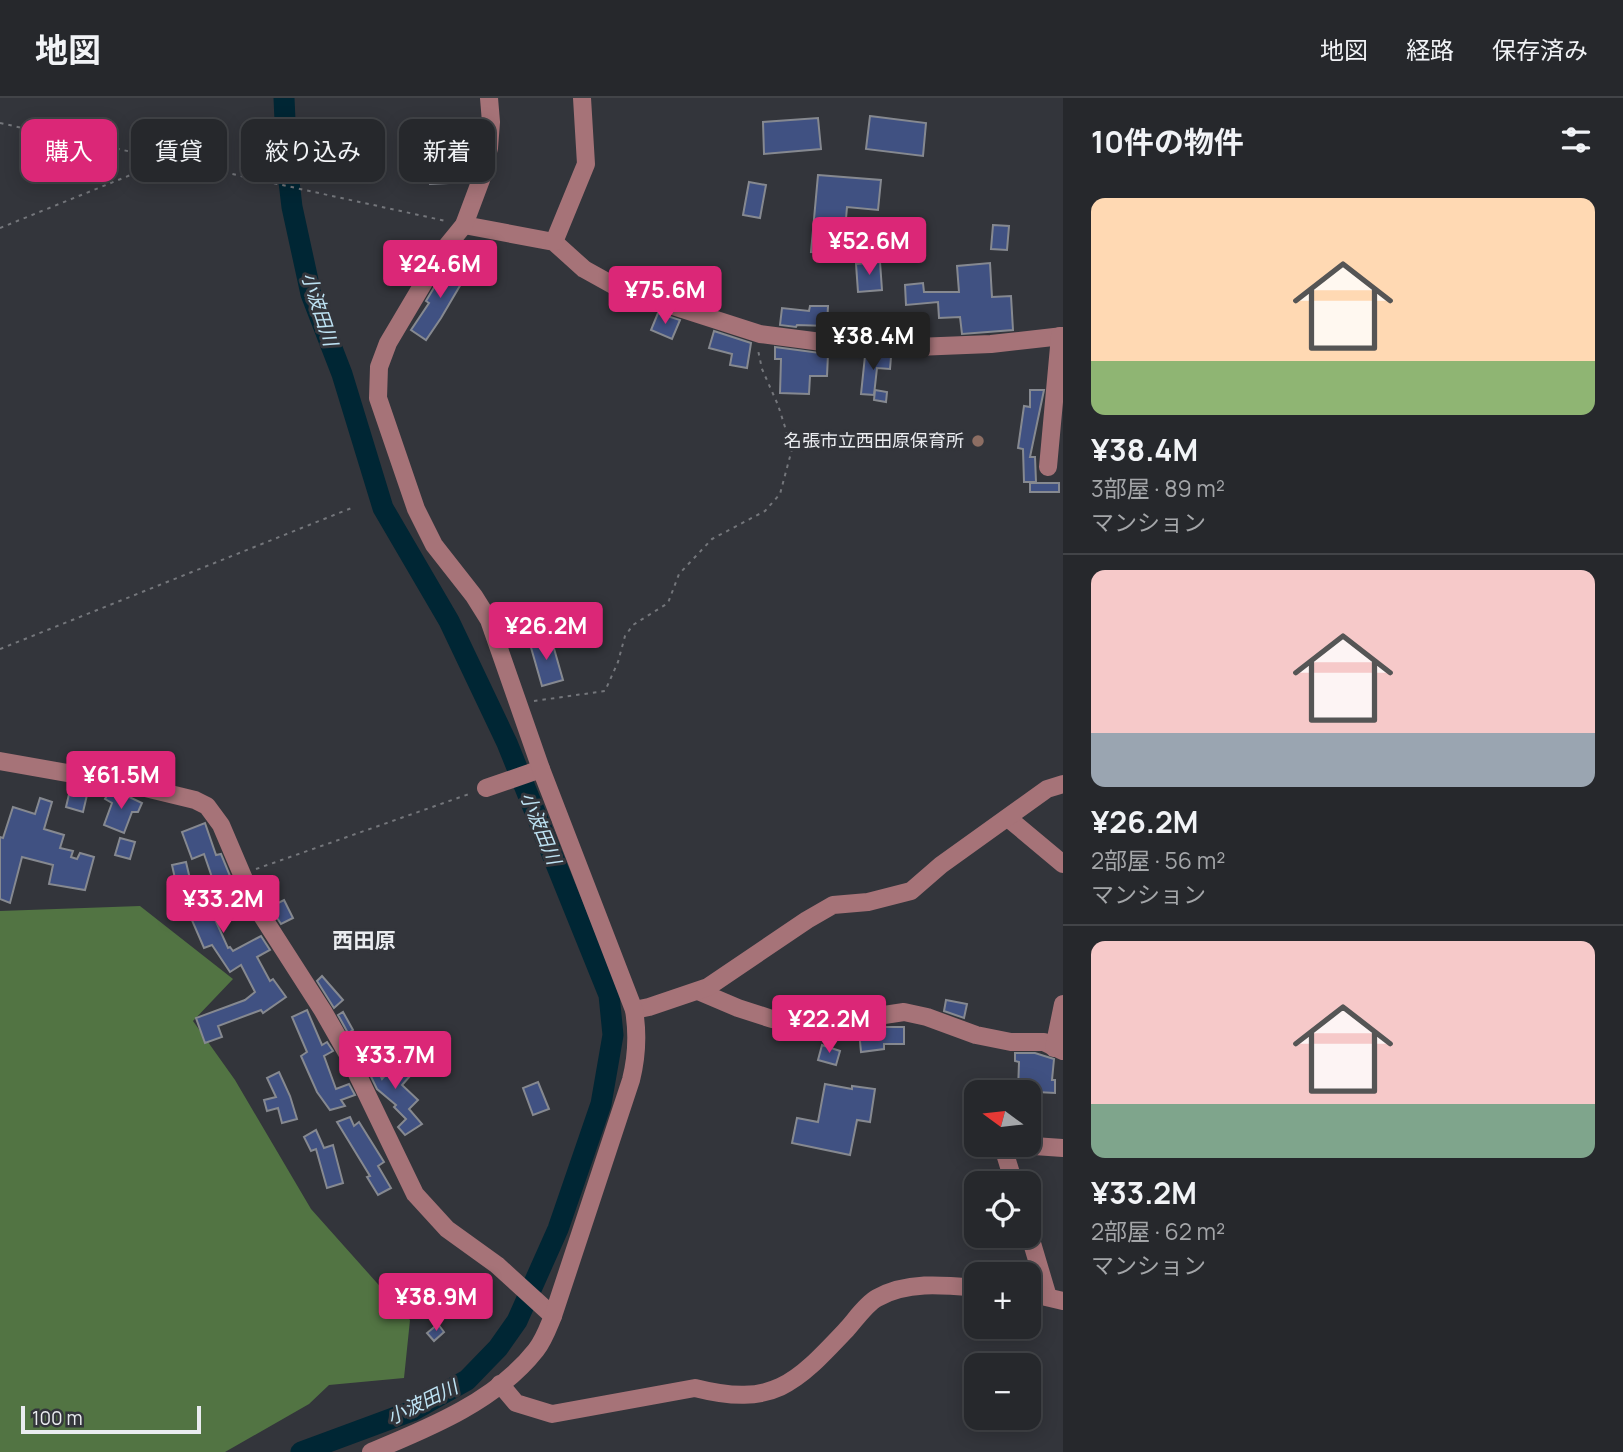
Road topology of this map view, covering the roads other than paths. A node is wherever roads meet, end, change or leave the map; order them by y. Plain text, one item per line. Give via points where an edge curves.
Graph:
1 (489, 98) edge
2 (582, 98) edge
3 (464, 225) junction
4 (555, 242) junction
5 (1062, 336) edge
6 (1048, 467) dead end
7 (0, 761) edge
8 (536, 770) junction
9 (1063, 784) edge
10 (486, 788) road end
11 (1008, 818) junction
12 (1063, 864) edge
13 (698, 991) junction
14 (1063, 1004) edge
15 (634, 1010) junction
16 (1058, 1049) edge
17 (1041, 1147) edge
18 (1063, 1148) edge
19 (1035, 1248) edge
20 (964, 1287) edge
21 (1056, 1299) edge
22 (549, 1312) junction
23 (500, 1384) junction
24 (371, 1452) edge

1 - 3 street via 489,148
2 - 4 street via 586,164
3 - 4 street
3 - 8 street via 442,252 388,343 379,367 379,398 416,509 433,545 489,620 519,703
4 - 5 street via 584,270 620,289 760,334 837,344 916,347
5 - 6 street
7 - 22 street via 129,784 207,806 221,825 255,905 347,1053 415,1194 447,1229 480,1251
8 - 10 street
8 - 15 street
9 - 11 street via 1047,789
11 - 12 street
11 - 13 street via 911,891 833,905
13 - 15 street
13 - 16 street via 746,1011 787,1021 824,1024 904,1012 976,1035 1044,1042
14 - 16 street
15 - 22 street via 637,1055 631,1080
17 - 18 street
19 - 21 street
20 - 23 street via 927,1285 875,1298 811,1367 783,1387 754,1395 695,1388 552,1414 516,1402
22 - 23 street via 537,1348
23 - 24 street via 443,1421

